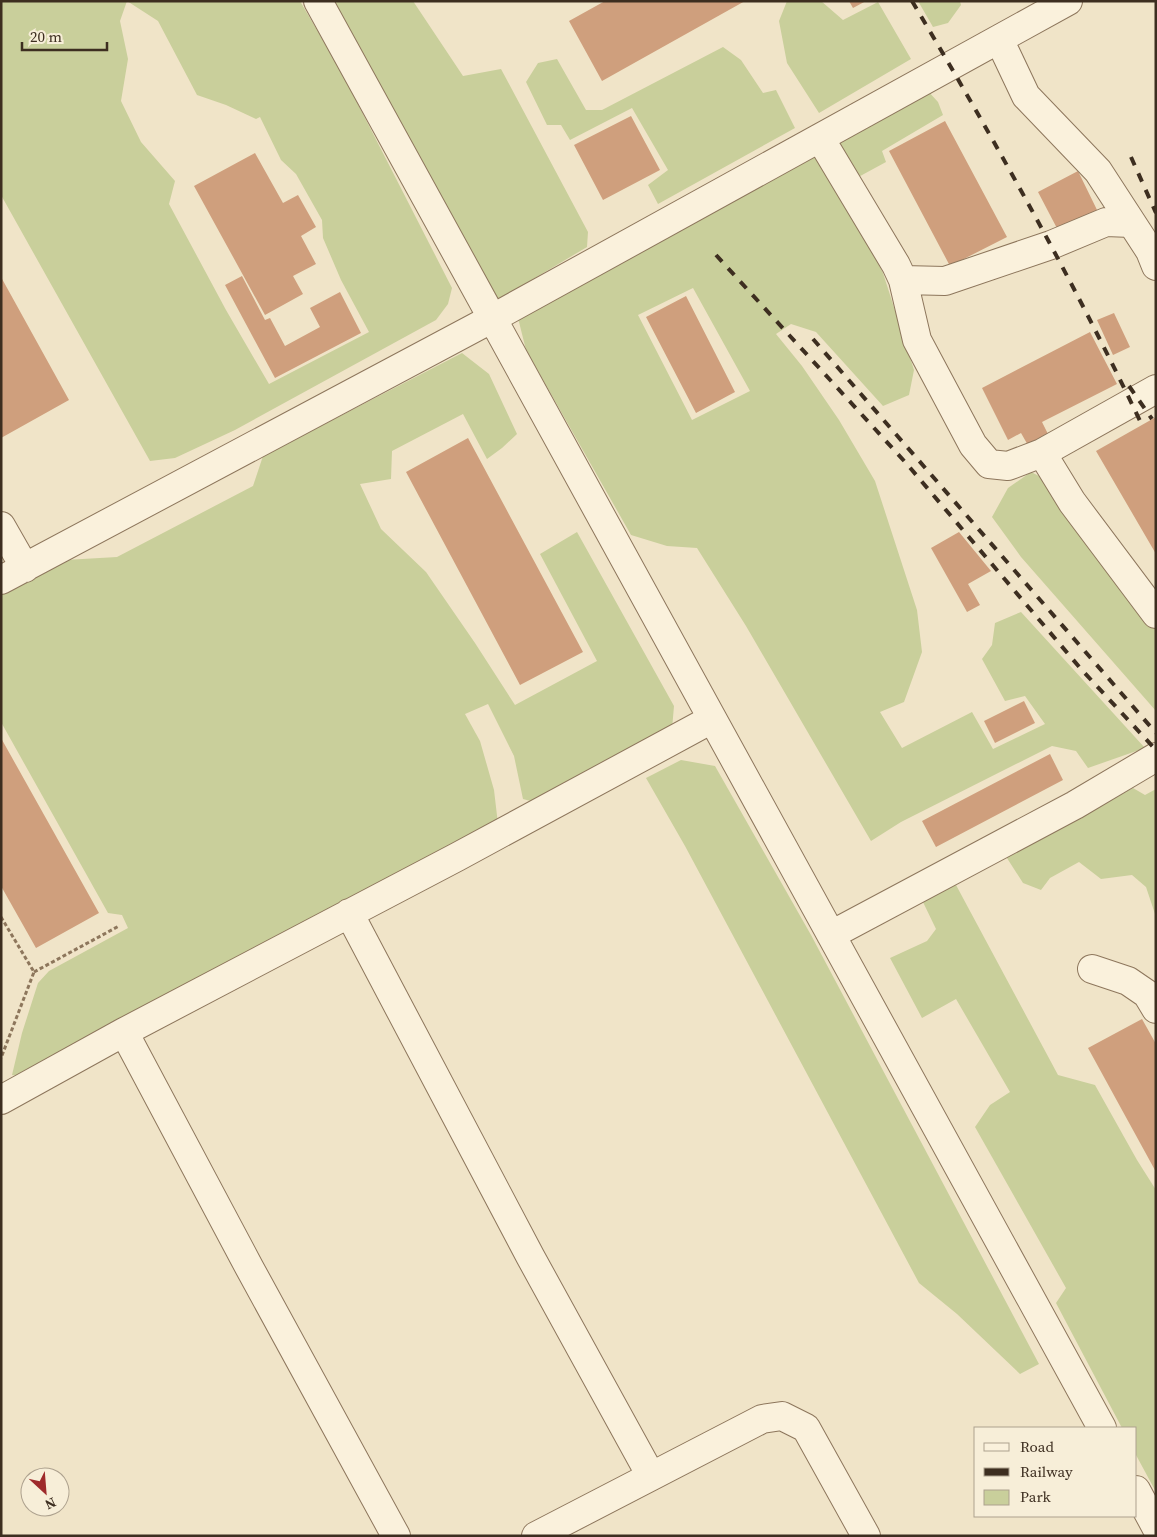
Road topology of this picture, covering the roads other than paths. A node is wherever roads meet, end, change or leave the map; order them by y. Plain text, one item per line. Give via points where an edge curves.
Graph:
1 (318, 1) edge
2 (1068, 1) edge
3 (998, 39) junction
4 (820, 138) junction
5 (1131, 223) junction
6 (1156, 266) edge
7 (903, 280) junction
8 (493, 318) junction
9 (1156, 389) edge
10 (1042, 453) junction
11 (1, 526) edge
12 (13, 574) edge
13 (1156, 614) edge
14 (712, 719) junction
15 (1156, 757) edge
16 (349, 914) junction
17 (831, 935) junction
18 (1092, 969) dead end
19 (1156, 1009) edge
20 (124, 1032) junction
21 (1, 1100) edge
22 (1101, 1427) edge
23 (651, 1476) junction
24 (1137, 1492) edge
25 (1156, 1526) edge
26 (396, 1536) edge
27 (536, 1536) edge
28 (866, 1536) edge

1 - 8 lane
2 - 3 lane
3 - 4 lane
3 - 5 lane via 1026,96 1098,171
4 - 7 lane
4 - 8 lane
5 - 6 lane
5 - 7 lane via 1106,222 1051,245 945,281
7 - 10 lane via 917,340 974,445 989,464 1008,466
8 - 12 lane
8 - 14 lane
9 - 10 lane
10 - 13 lane via 1072,502
11 - 12 lane
14 - 16 lane
14 - 17 lane
15 - 17 lane via 1075,805
16 - 20 lane
16 - 23 lane via 525,1247
17 - 22 lane
18 - 19 lane via 1128,981 1147,994
20 - 21 lane
20 - 26 lane
23 - 27 lane
23 - 28 lane via 762,1419 782,1416 806,1428
24 - 25 lane

